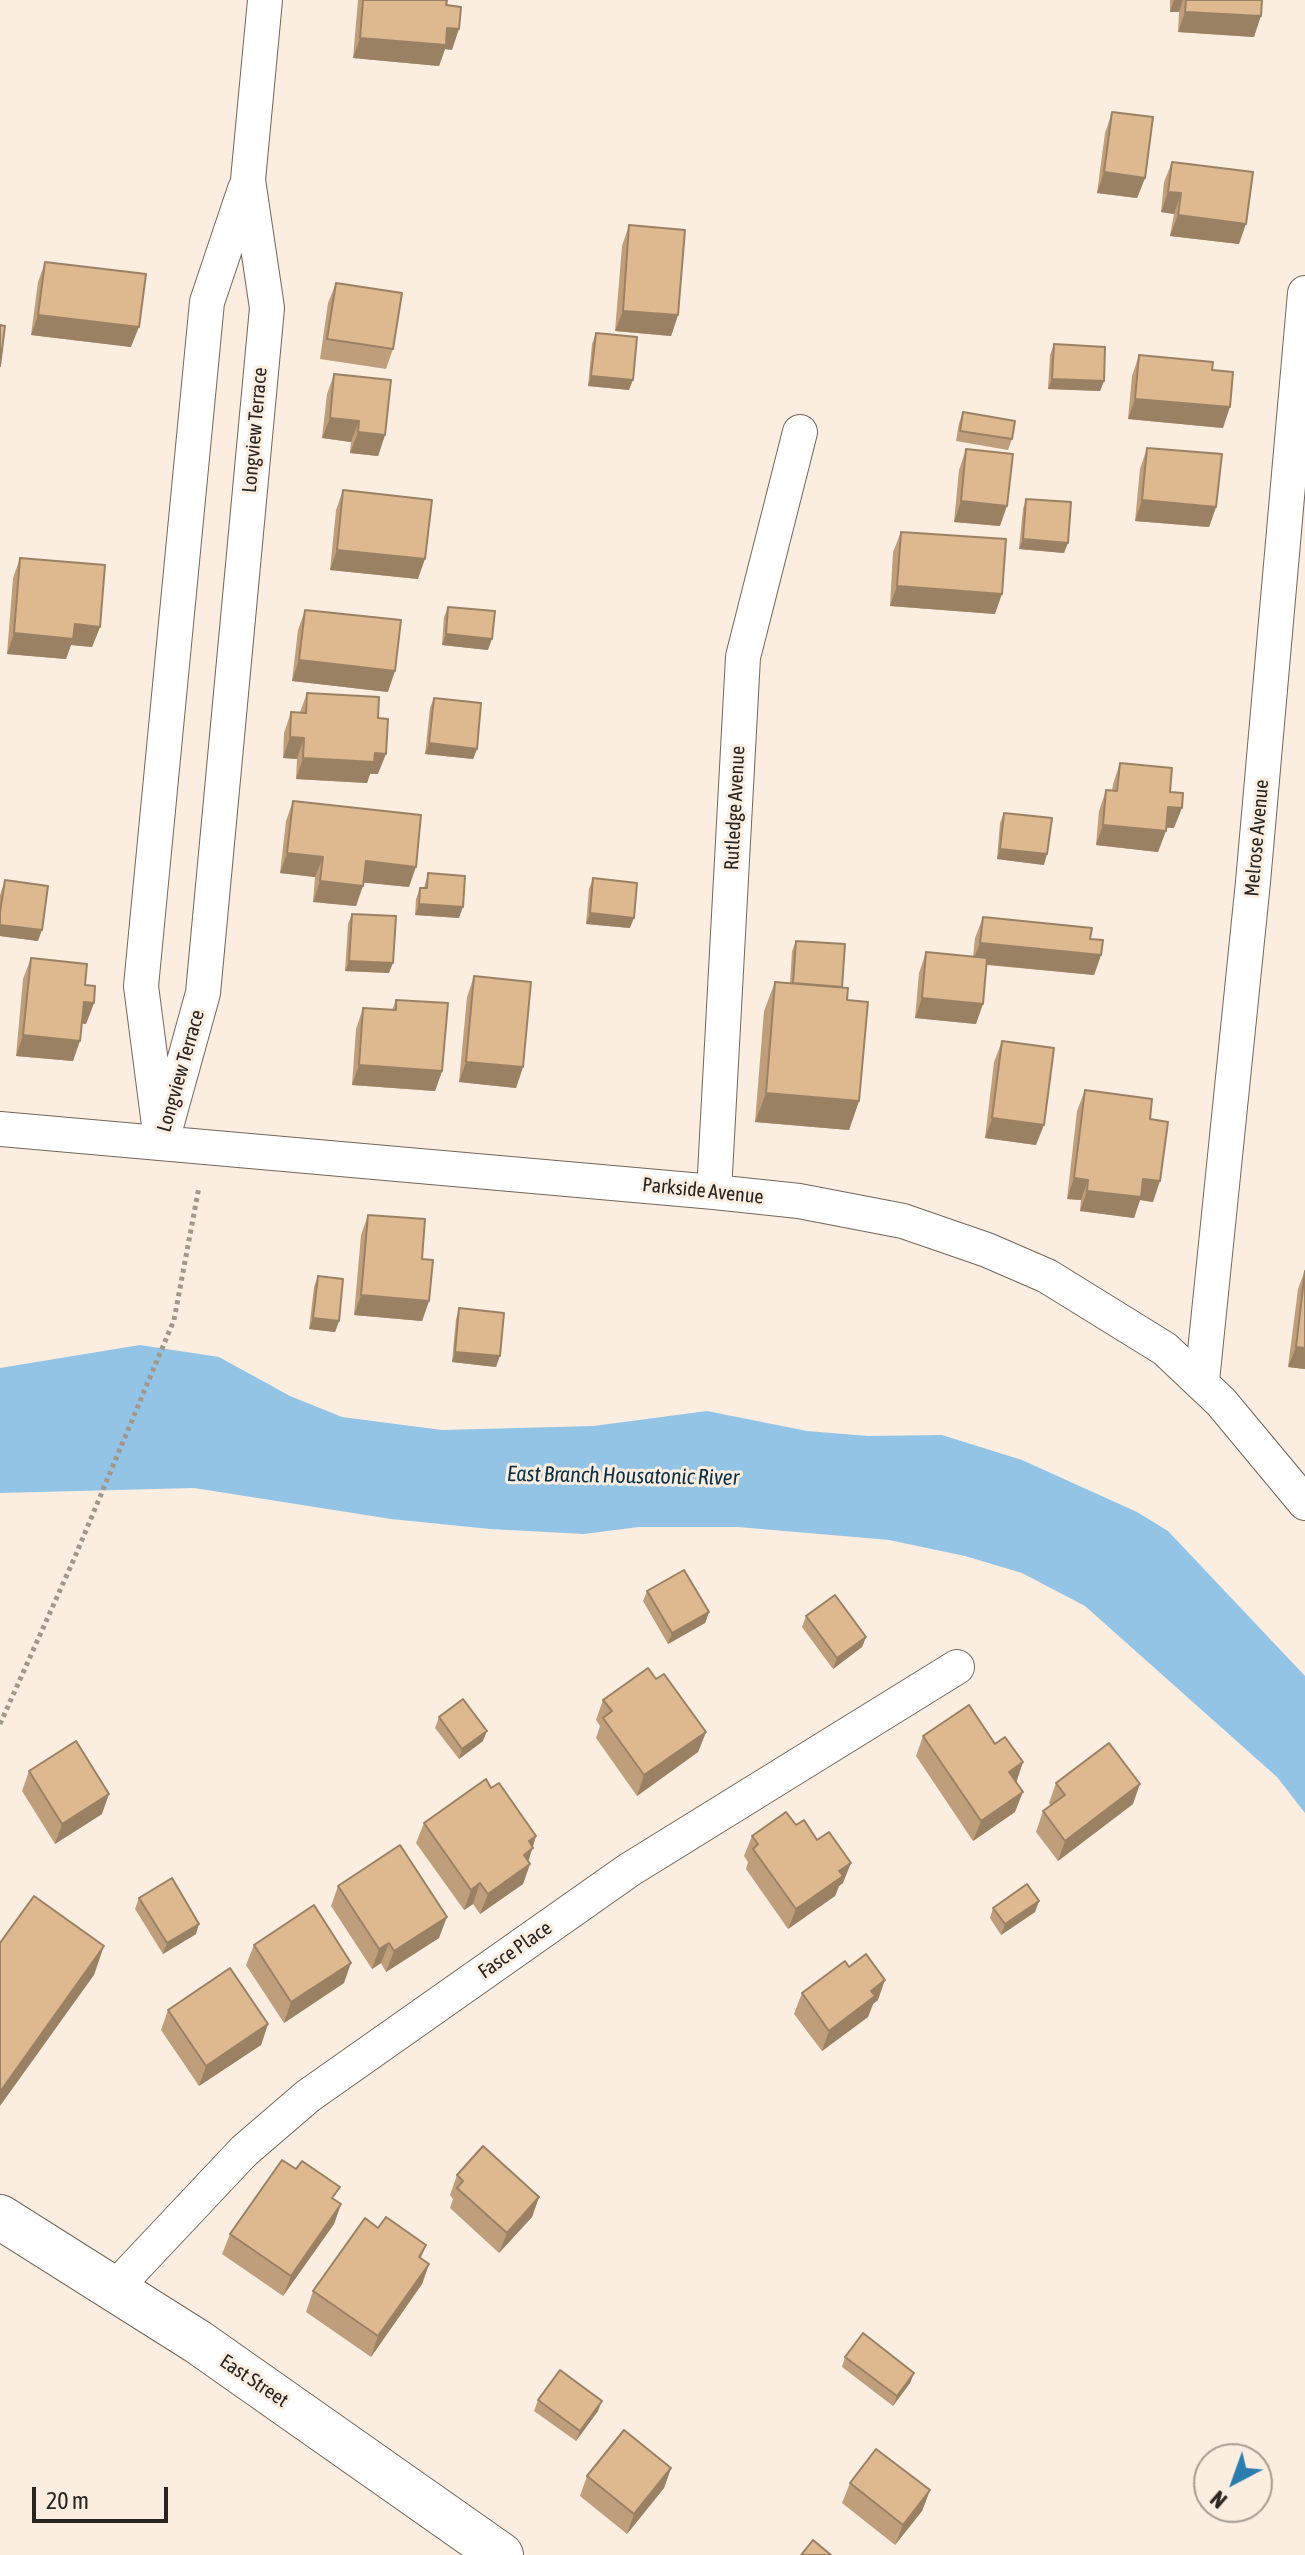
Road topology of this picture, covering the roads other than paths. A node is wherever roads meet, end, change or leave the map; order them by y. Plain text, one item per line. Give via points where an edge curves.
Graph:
1 (265, 0) edge
2 (248, 180) junction
3 (1305, 293) edge
4 (800, 432) dead end
5 (0, 1129) edge
6 (162, 1141) junction
7 (714, 1192) junction
8 (1202, 1381) junction
9 (1305, 1503) edge
10 (957, 1667) dead end
11 (0, 2217) edge
12 (115, 2288) junction
13 (501, 2555) edge

1 - 2 street, Longview Terrace
2 - 6 street, Longview Terrace via 267,308 203,993
2 - 6 street, Longview Terrace via 207,302 141,986
3 - 8 street, Melrose Avenue
4 - 7 street, Rutledge Avenue via 743,657
5 - 6 street, Parkside Avenue
6 - 7 street, Parkside Avenue
7 - 8 street, Parkside Avenue via 853,1209 978,1246 1088,1298 1165,1349
8 - 9 street, Parkside Avenue
10 - 12 street, Fasce Place via 629,1870 308,2096 244,2151
11 - 12 street, East Street
12 - 13 street, East Street

